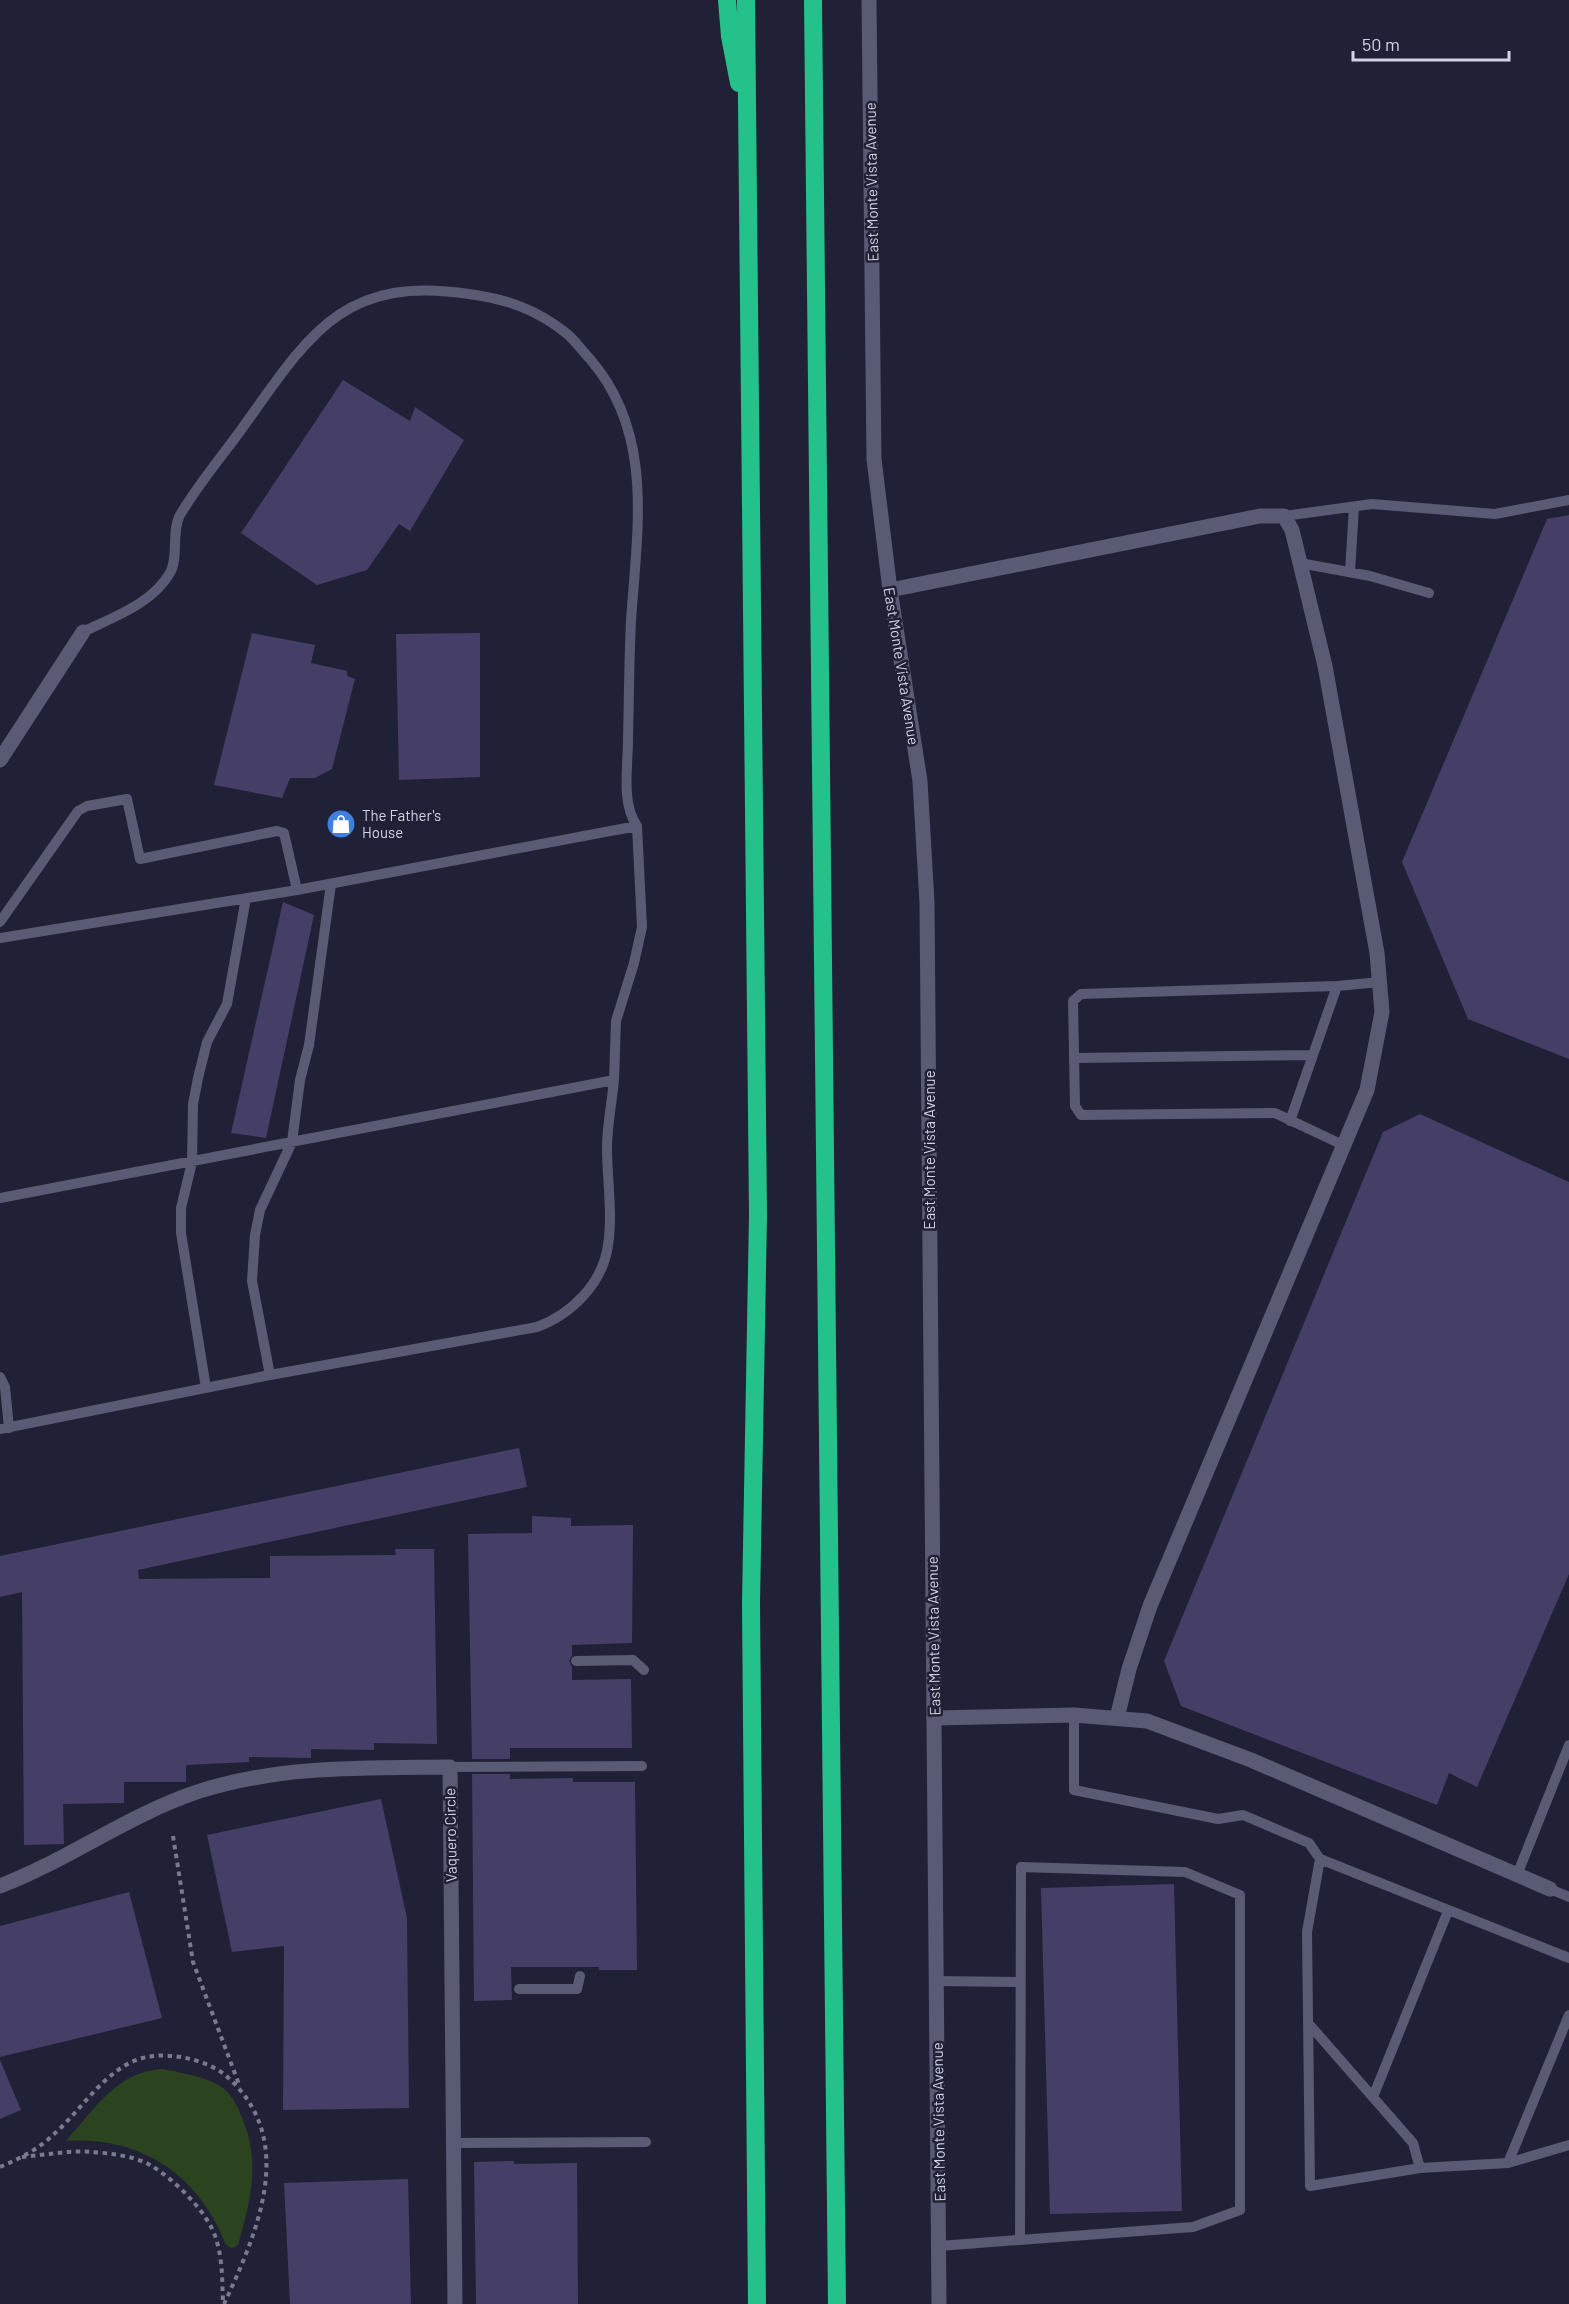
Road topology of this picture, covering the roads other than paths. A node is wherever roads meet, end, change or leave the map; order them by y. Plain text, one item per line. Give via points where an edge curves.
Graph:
1 (727, 0) edge
2 (746, 0) edge
3 (813, 0) edge
4 (869, 0) edge
5 (748, 129) junction
6 (1569, 500) edge
7 (1354, 507) junction
8 (1284, 516) junction
9 (1300, 563) junction
10 (1350, 572) junction
11 (890, 590) junction
12 (1429, 593) dead end
13 (83, 632) joint
14 (0, 760) edge
15 (637, 826) junction
16 (331, 884) junction
17 (297, 890) junction
18 (246, 898) junction
19 (0, 922) edge
20 (0, 938) edge
21 (1380, 982) junction
22 (1337, 986) junction
23 (1313, 1055) junction
24 (1074, 1058) junction
25 (614, 1080) junction
26 (1290, 1120) junction
27 (292, 1142) junction
28 (1343, 1145) junction
29 (192, 1162) junction
30 (0, 1198) edge
31 (270, 1375) junction
32 (0, 1377) edge
33 (206, 1388) junction
34 (5, 1428) edge
35 (576, 1661) dead end
36 (644, 1670) dead end
37 (1074, 1715) junction
38 (934, 1718) junction
39 (1117, 1718) junction
40 (1569, 1745) edge
41 (642, 1766) dead end
42 (450, 1767) junction
43 (1320, 1859) junction
44 (1517, 1875) junction
45 (0, 1886) edge
46 (1550, 1888) joint
47 (1569, 1897) edge
48 (1448, 1911) junction
49 (1569, 1958) edge
50 (580, 1977) dead end
51 (936, 1982) junction
52 (1020, 1982) junction
53 (519, 1989) dead end
54 (1569, 2015) edge
55 (1308, 2023) junction
56 (1373, 2097) junction
57 (646, 2142) dead end
58 (455, 2144) junction
59 (1569, 2145) edge
60 (1508, 2163) junction
61 (1420, 2168) junction
62 (1020, 2240) junction
63 (939, 2246) junction
64 (455, 2304) edge
65 (757, 2304) edge
66 (837, 2304) edge
67 (939, 2304) edge

1 - 5 highway
2 - 5 highway
3 - 66 highway
4 - 11 street, East Monte Vista Avenue via 874,459
5 - 65 highway via 758,1215 751,1603
6 - 7 lane via 1495,514 1372,504
7 - 8 lane
7 - 10 lane
8 - 9 street via 1292,530
8 - 11 street via 1260,516
9 - 10 lane
9 - 21 street via 1325,666
10 - 12 lane
11 - 38 street, East Monte Vista Avenue via 920,781 927,903
13 - 14 street
13 - 15 lane via 151,597 172,571 178,518 294,356 332,318 367,298 407,291 445,290 503,299 538,313 569,335 605,377 632,437 637,470 638,538 631,623 627,781 629,814
15 - 16 lane
15 - 25 lane via 642,927 616,1021
16 - 17 lane
16 - 27 lane
17 - 18 lane
17 - 19 lane via 287,841 284,833 277,831 140,859 127,799 78,811
18 - 20 lane
18 - 29 lane via 227,1004 207,1042 198,1078 193,1104
21 - 22 lane
21 - 28 street via 1382,1012 1367,1090
22 - 23 lane
22 - 24 lane via 1081,994 1073,1001
23 - 24 lane
23 - 26 lane
24 - 26 lane via 1075,1106 1081,1115 1275,1113
25 - 27 lane
25 - 31 lane via 607,1146 608,1245 600,1273 558,1319 537,1327
26 - 28 lane
27 - 29 lane
27 - 31 lane via 260,1210 255,1235 252,1281
28 - 39 street via 1150,1606
29 - 30 lane
29 - 33 lane via 181,1208 181,1233
31 - 33 lane
32 - 34 lane via 5,1387
33 - 34 lane
35 - 36 lane via 633,1660
37 - 38 street
37 - 39 street
37 - 43 lane via 1074,1790 1218,1820 1243,1815 1310,1843
38 - 51 street, East Monte Vista Avenue
39 - 44 street via 1148,1721 1251,1760
40 - 44 lane
41 - 42 lane
42 - 45 street, Vaquero Circle via 324,1768 258,1776 207,1789 135,1818
42 - 58 street, Vaquero Circle
43 - 48 lane
43 - 55 lane via 1307,1932
44 - 46 street
46 - 47 lane
48 - 49 lane
48 - 56 lane
50 - 53 lane via 577,1989
51 - 52 lane
51 - 63 street, East Monte Vista Avenue
52 - 62 lane
52 - 62 lane via 1021,1867 1185,1872 1240,1895 1240,2210 1193,2227
54 - 60 lane
55 - 56 lane
55 - 61 lane via 1310,2186
56 - 61 lane via 1413,2143
57 - 58 lane
58 - 64 street, Vaquero Circle
59 - 60 lane
60 - 61 lane
62 - 63 lane
63 - 67 street, East Monte Vista Avenue

